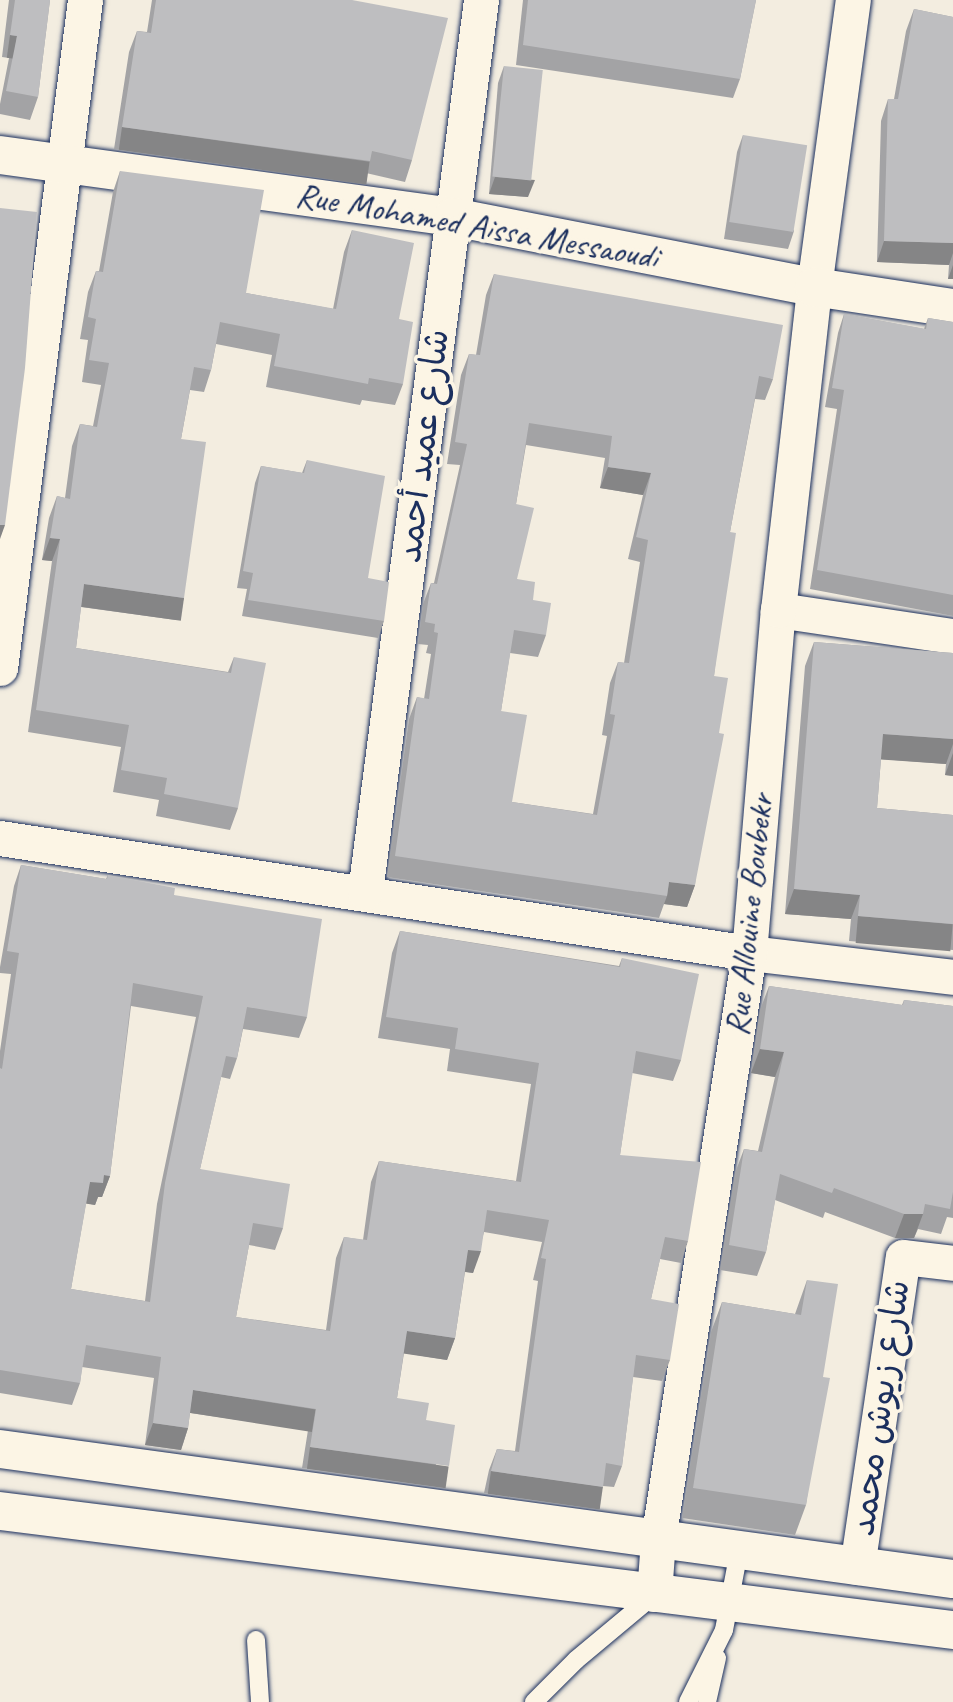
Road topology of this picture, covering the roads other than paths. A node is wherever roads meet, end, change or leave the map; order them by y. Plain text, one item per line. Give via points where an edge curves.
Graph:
1 (85, 0) edge
2 (481, 0) edge
3 (853, 0) edge
4 (0, 155) edge
5 (63, 164) junction
6 (453, 217) junction
7 (814, 287) junction
8 (953, 308) edge
9 (778, 610) junction
10 (953, 636) edge
11 (0, 668) edge
12 (0, 838) edge
13 (365, 892) junction
14 (749, 953) junction
15 (953, 977) edge
16 (953, 1263) edge
17 (0, 1449) edge
18 (0, 1511) edge
19 (658, 1540) junction
20 (738, 1551) junction
21 (857, 1567) junction
22 (953, 1578) edge
23 (654, 1594) junction
24 (726, 1617) junction
25 (953, 1630) edge
26 (256, 1640) dead end
27 (260, 1702) edge
28 (534, 1702) edge
29 (688, 1702) edge
30 (707, 1702) edge

1 - 5 street
2 - 6 street, شارع عميد أحمد
3 - 7 street, Rue Allouine Boubekr
4 - 5 street, Rue Mohamed Aissa Messaoudi
5 - 6 street, Rue Mohamed Aissa Messaoudi
5 - 11 street
6 - 7 street, Rue Mohamed Aissa Messaoudi
6 - 13 street, شارع عميد أحمد
7 - 8 street, Rue Mohamed Aissa Messaoudi
7 - 9 street, Rue Allouine Boubekr
9 - 10 street
9 - 14 street, Rue Allouine Boubekr
12 - 13 street
13 - 14 street
14 - 15 street
14 - 19 street, Rue Allouine Boubekr
16 - 21 street, شارع زيوش محمد via 903,1257
17 - 19 street
18 - 23 street
19 - 20 street
19 - 23 street, Rue Allouine Boubekr
20 - 21 street
20 - 24 lane
21 - 22 street
23 - 24 street
23 - 28 lane
24 - 25 street
24 - 29 lane
24 - 30 lane
26 - 27 lane

